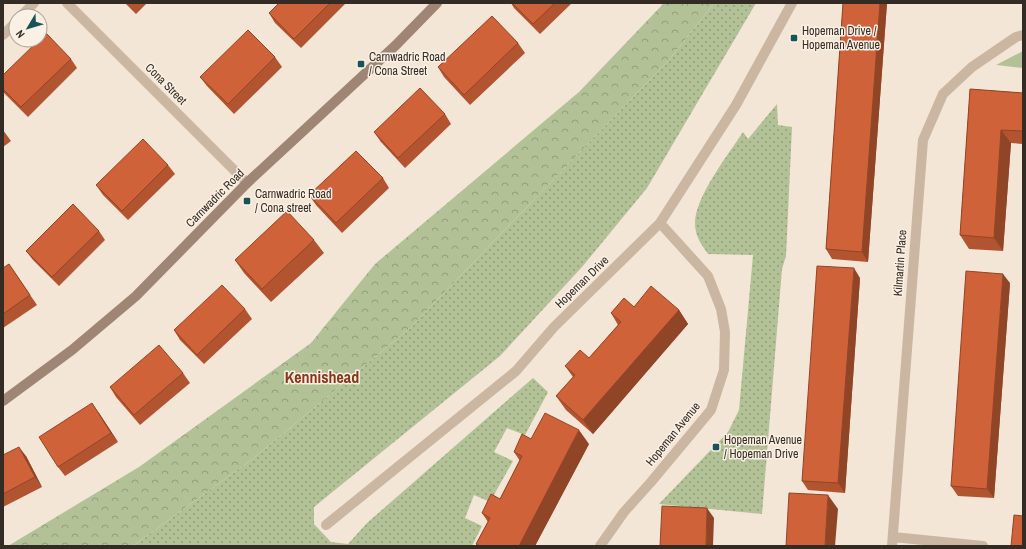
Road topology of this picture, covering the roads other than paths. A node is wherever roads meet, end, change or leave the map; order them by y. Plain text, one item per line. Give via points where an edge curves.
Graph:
1 (67, 3) edge
2 (437, 3) edge
3 (792, 3) edge
4 (1023, 34) edge
5 (247, 183) junction
6 (660, 223) junction
7 (3, 401) edge
8 (326, 525) dead end
9 (892, 542) edge
10 (600, 546) edge
11 (983, 546) edge

1 - 5 street, Cona Street
2 - 5 street, Carnwadric Road
3 - 6 street, Hopeman Drive via 736,105
4 - 9 street, Kilmartin Place via 972,67 943,94 923,140
5 - 7 street, Carnwadric Road via 136,296 72,350
6 - 8 street, Hopeman Drive via 554,327 516,370
6 - 10 street, Hopeman Avenue via 708,276 721,309 725,332 724,370 711,410 624,512
9 - 11 street, Kilmartin Place

